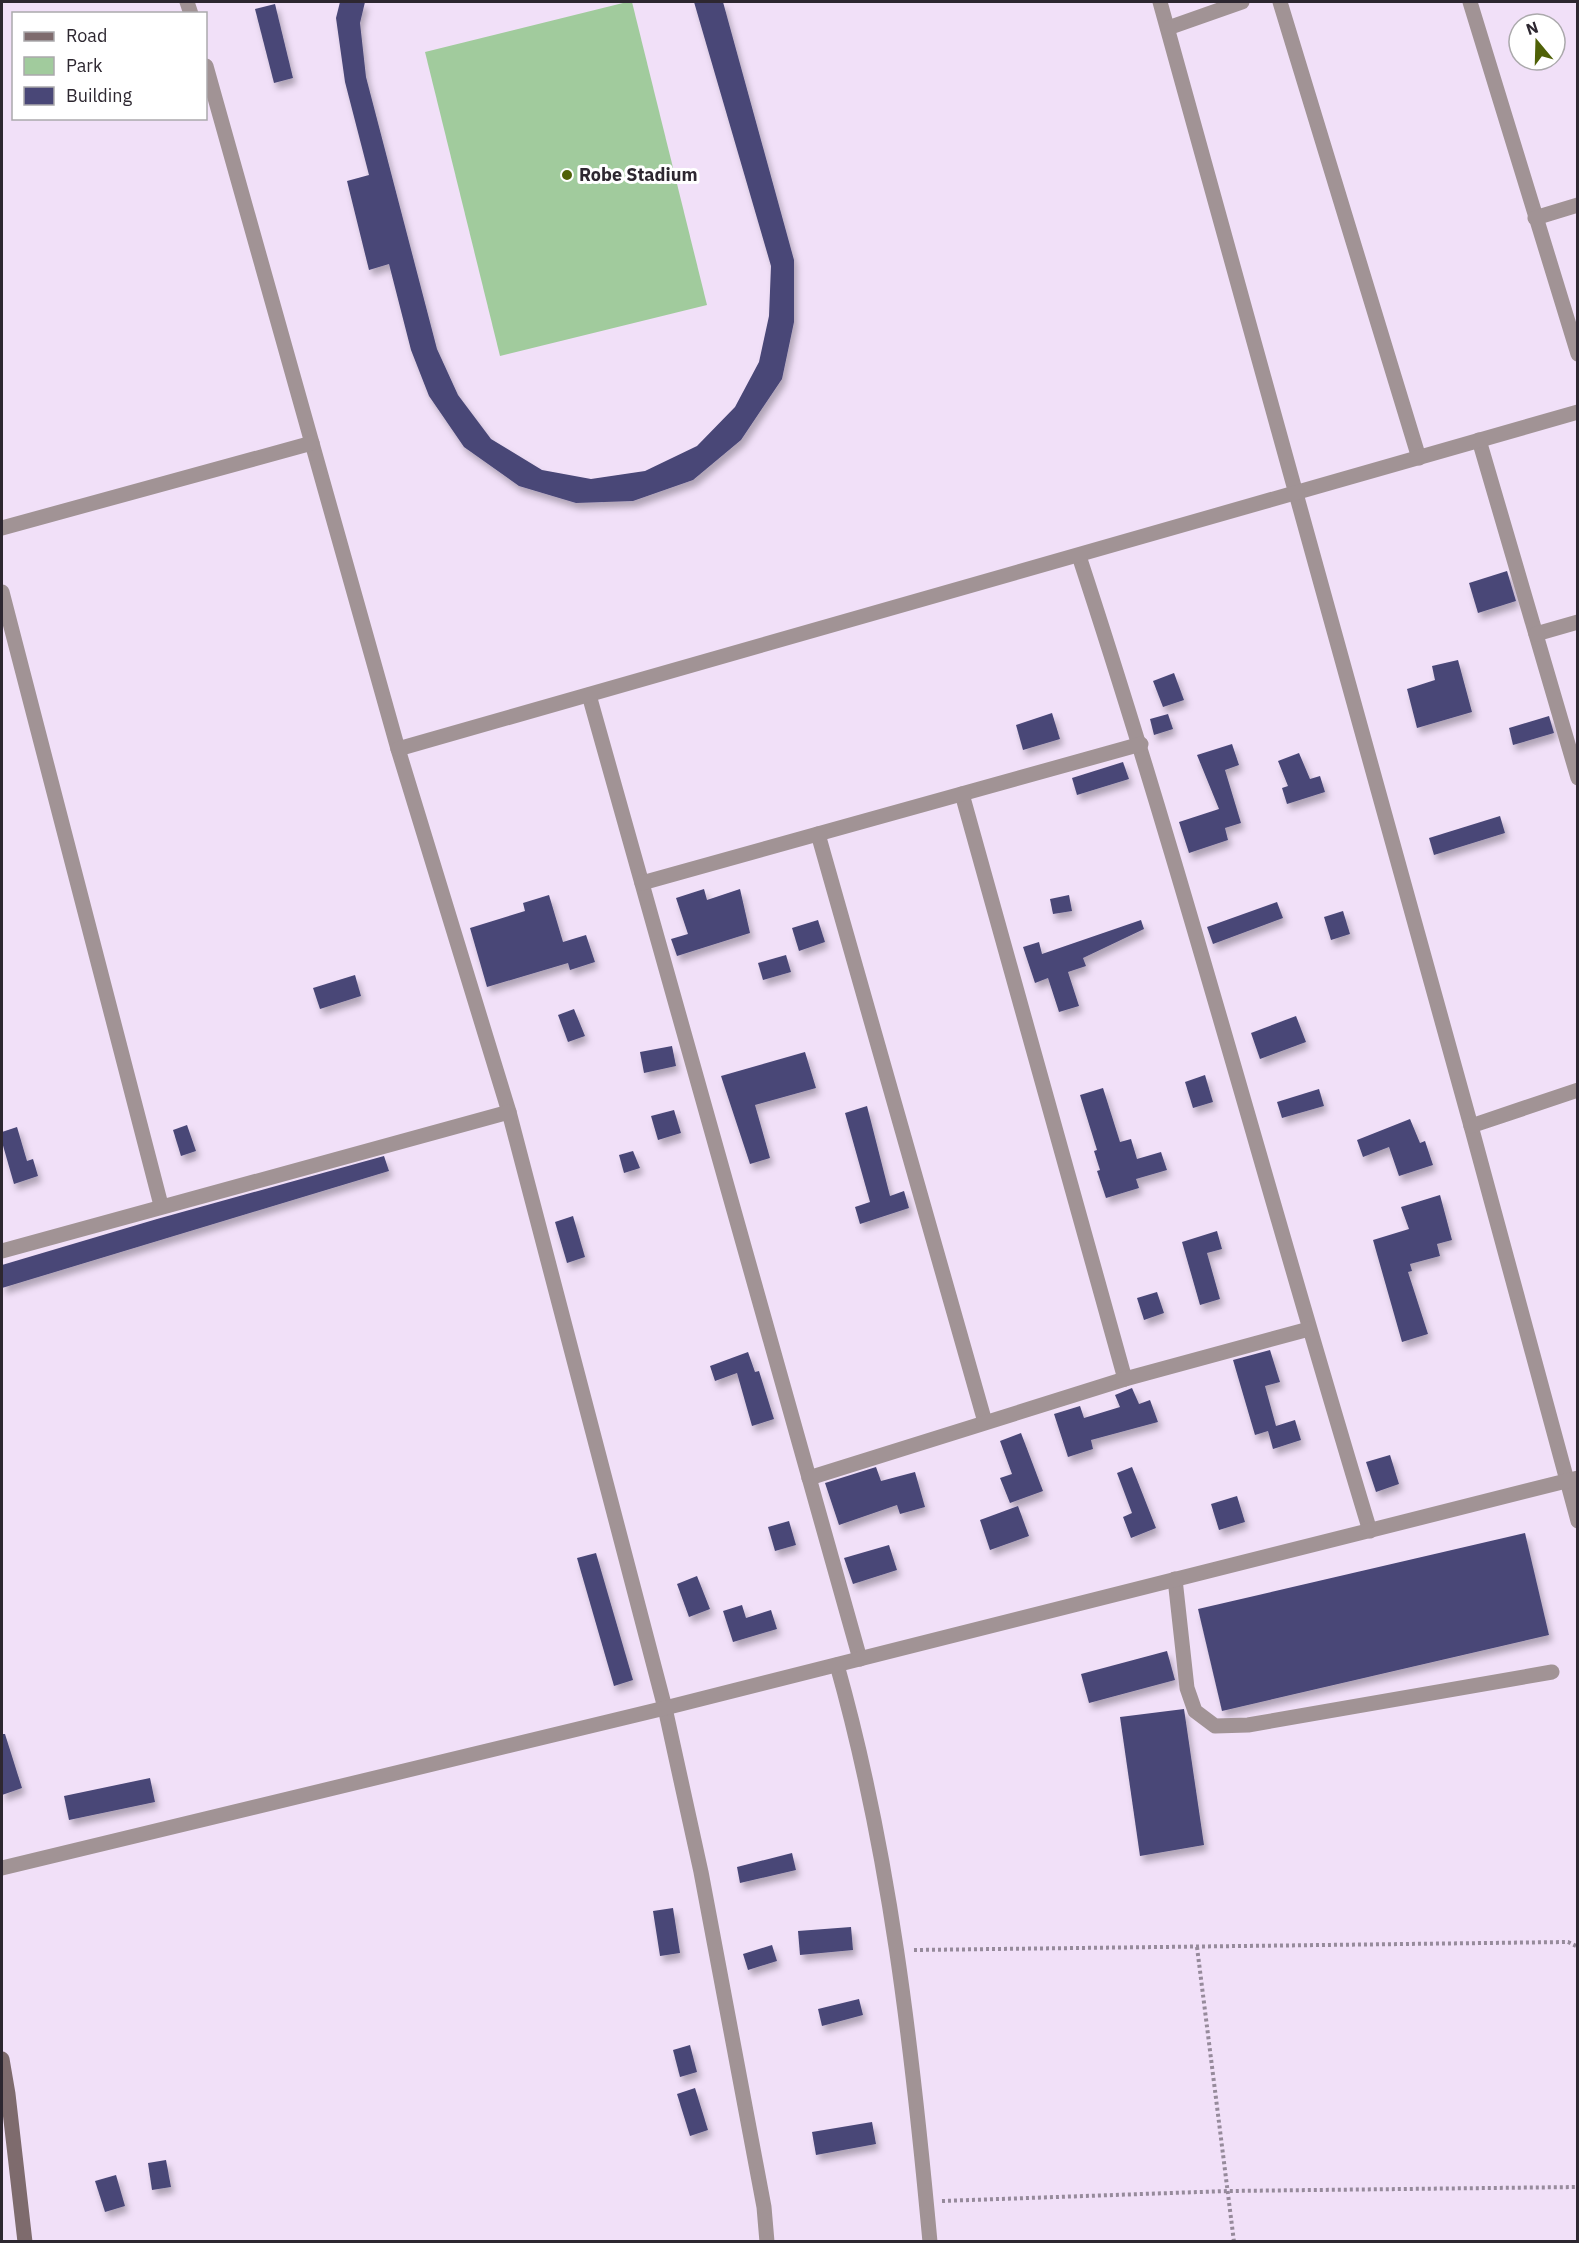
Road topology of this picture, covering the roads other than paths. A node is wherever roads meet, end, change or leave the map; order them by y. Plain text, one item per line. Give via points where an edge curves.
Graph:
1 (1160, 2) edge
2 (1242, 2) edge
3 (1280, 2) edge
4 (1470, 2) edge
5 (1168, 28) junction
6 (207, 70) edge
7 (1578, 205) edge
8 (1535, 218) junction
9 (1578, 354) edge
10 (1578, 412) edge
11 (1479, 440) junction
12 (312, 443) junction
13 (1419, 458) junction
14 (1297, 494) junction
15 (2, 528) edge
16 (1079, 556) junction
17 (2, 592) edge
18 (1578, 622) edge
19 (1536, 634) junction
20 (589, 694) junction
21 (1141, 744) junction
22 (398, 749) junction
23 (1578, 778) edge
24 (962, 794) junction
25 (818, 834) junction
26 (642, 883) junction
27 (1578, 1090) edge
28 (509, 1112) junction
29 (1471, 1126) junction
30 (161, 1205) junction
31 (2, 1251) edge
32 (1309, 1329) junction
33 (1125, 1379) junction
34 (985, 1422) junction
35 (809, 1478) junction
36 (1573, 1479) edge
37 (1578, 1521) edge
38 (1370, 1530) junction
39 (1175, 1580) junction
40 (860, 1659) junction
41 (837, 1665) junction
42 (1552, 1672) dead end
43 (665, 1708) junction
44 (2, 1868) edge
45 (2, 2059) edge
46 (26, 2241) edge
47 (767, 2241) edge
48 (930, 2241) edge

1 - 5 street
2 - 5 street
3 - 13 street
4 - 8 street
5 - 14 street
6 - 12 street
7 - 8 street
8 - 9 street
10 - 11 street
11 - 13 street
11 - 19 street
12 - 15 street
12 - 22 street
13 - 14 street
14 - 16 street
14 - 29 street
16 - 20 street
16 - 21 street
17 - 30 street
18 - 19 street
19 - 23 street
20 - 22 street
20 - 26 street
21 - 24 street
21 - 32 street
22 - 28 street
24 - 25 street
24 - 33 street
25 - 26 street
25 - 34 street
26 - 35 street
27 - 29 street
28 - 30 street
28 - 43 street
29 - 36 street
30 - 31 street
32 - 33 street
32 - 38 street
33 - 34 street
34 - 35 street
35 - 40 street
36 - 37 street
36 - 38 street
38 - 39 street
39 - 40 street
39 - 42 street via 1187,1688 1195,1711 1215,1726 1248,1725
40 - 41 street
41 - 43 street
41 - 48 street via 858,1738 898,1950
43 - 44 street
43 - 47 street via 701,1872 764,2207
45 - 46 main road

